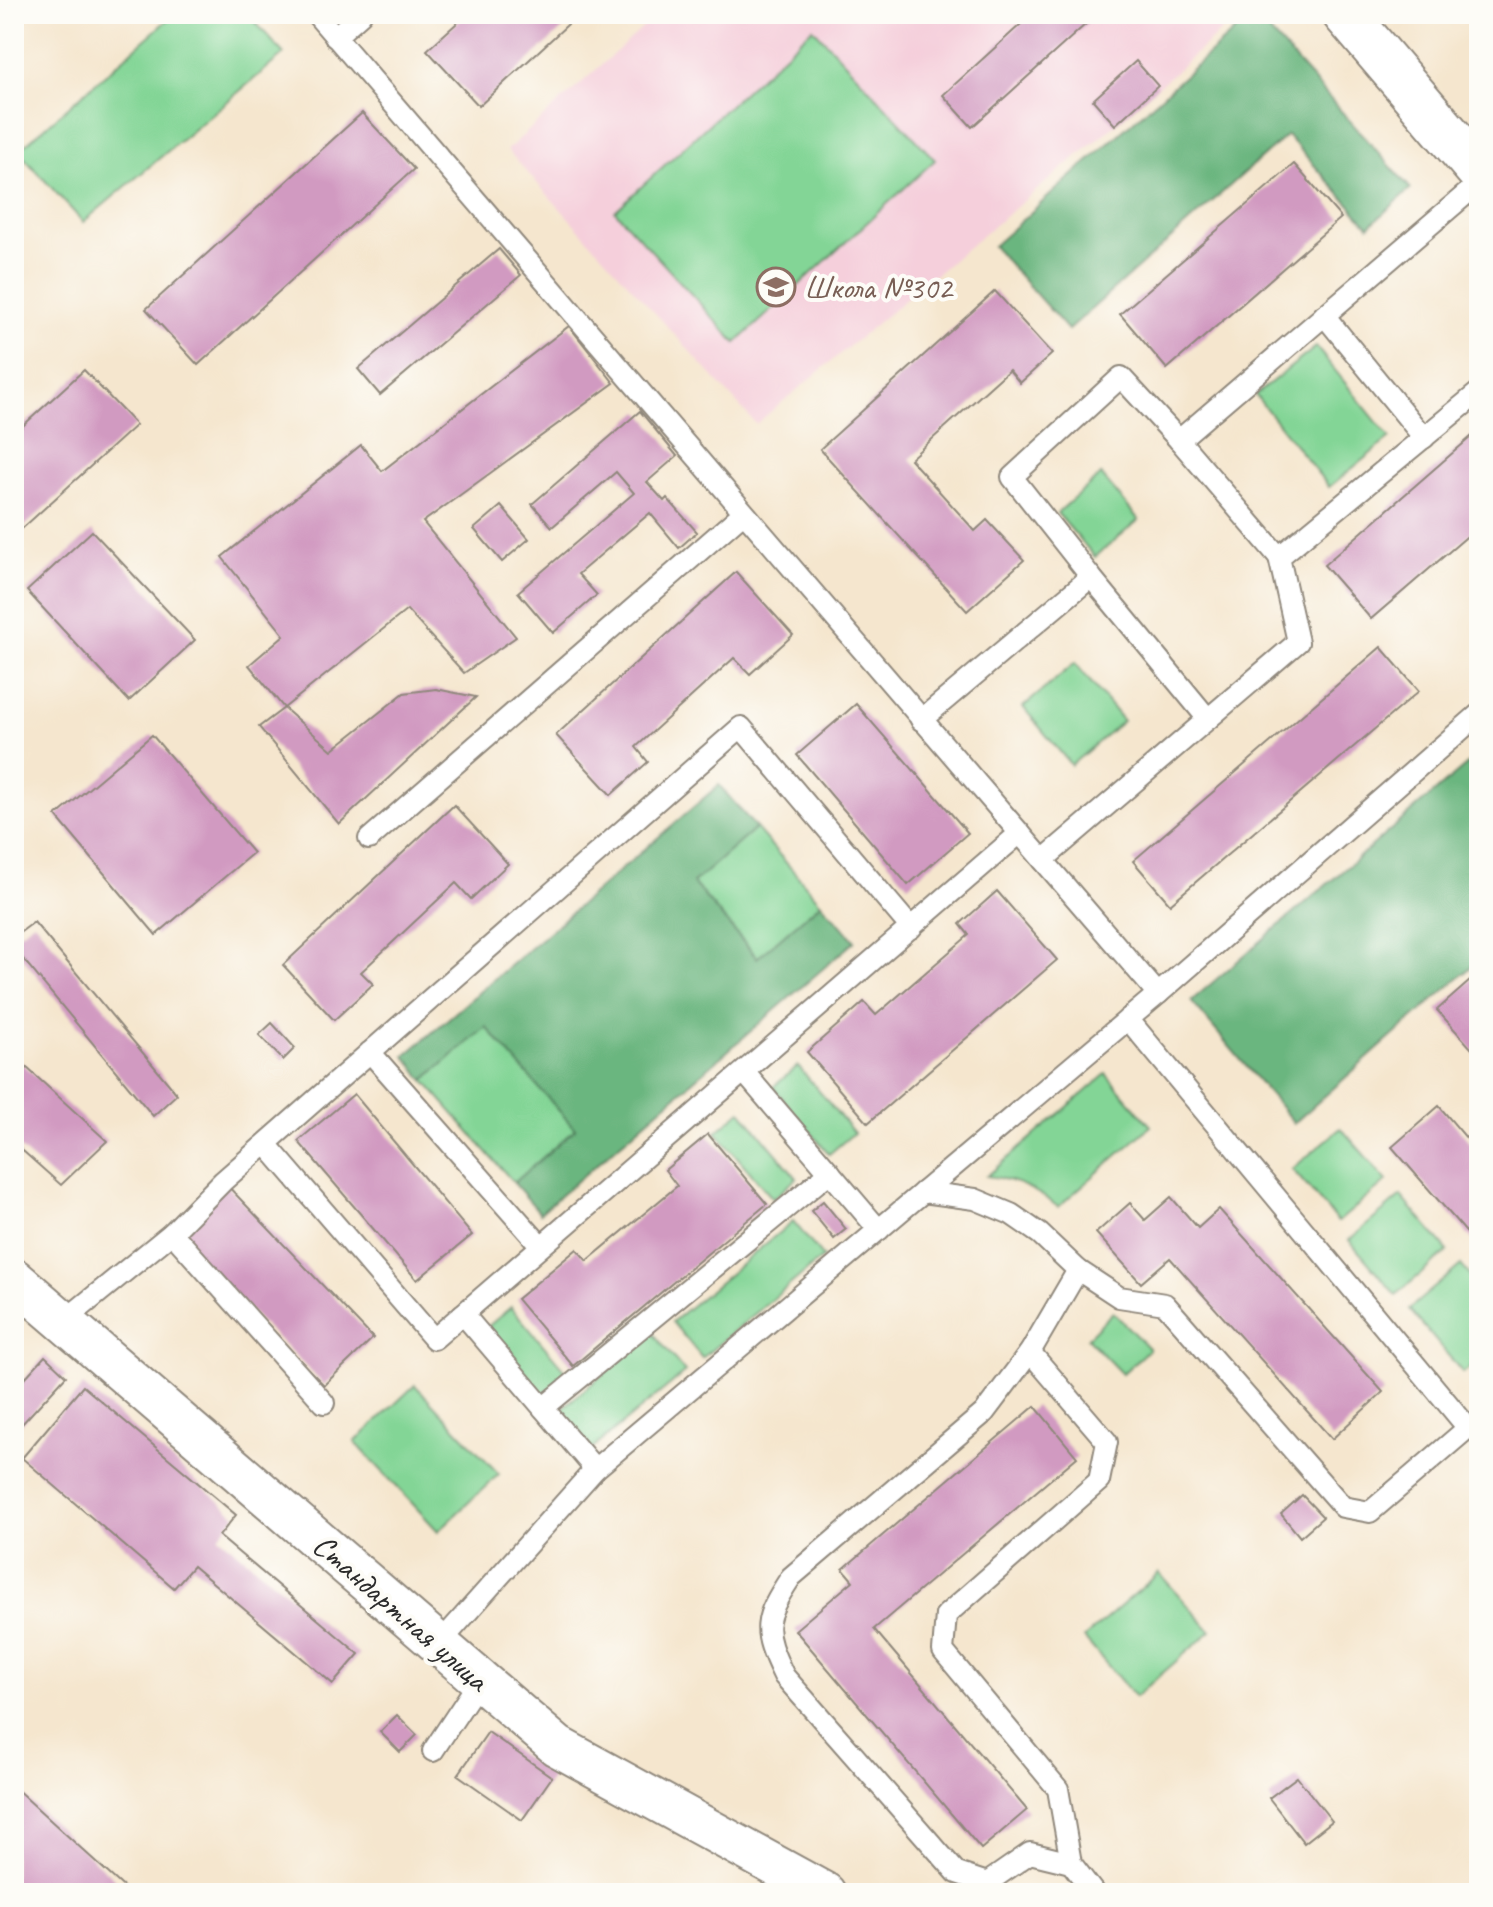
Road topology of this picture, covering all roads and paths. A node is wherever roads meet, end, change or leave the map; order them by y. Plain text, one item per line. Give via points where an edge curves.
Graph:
1 (316, 14) edge
2 (361, 14) edge
3 (1345, 14) edge
4 (335, 37) junction
5 (1479, 171) edge
6 (1479, 183) edge
7 (1324, 315) junction
8 (1479, 392) edge
9 (1424, 438) junction
10 (1179, 440) junction
11 (743, 513) junction
12 (1279, 557) junction
13 (1091, 577) junction
14 (1479, 714) edge
15 (1208, 719) junction
16 (921, 720) junction
17 (1020, 833) junction
18 (369, 839) dead end
19 (1043, 860) junction
20 (911, 928) junction
21 (1158, 994) junction
22 (1128, 1019) junction
23 (370, 1052) junction
24 (744, 1072) junction
25 (266, 1144) junction
26 (830, 1172) junction
27 (923, 1192) junction
28 (879, 1230) junction
29 (172, 1233) junction
30 (541, 1246) junction
31 (1078, 1270) junction
32 (14, 1279) edge
33 (463, 1314) junction
34 (64, 1321) junction
35 (1030, 1352) junction
36 (324, 1403) dead end
37 (543, 1408) junction
38 (1474, 1426) edge
39 (595, 1469) junction
40 (439, 1644) junction
41 (480, 1680) junction
42 (433, 1751) dead end
43 (1071, 1863) junction
44 (825, 1893) edge
45 (1094, 1893) edge

1 - 4 lane
2 - 4 lane
3 - 5 main road
4 - 11 lane
6 - 7 lane
7 - 9 lane
7 - 10 lane
8 - 9 lane
9 - 12 lane
10 - 12 lane
10 - 13 lane via 1121,377 1012,477
11 - 16 lane
11 - 18 lane
12 - 15 lane via 1298,642
13 - 15 lane
13 - 16 lane
14 - 21 lane
15 - 19 lane
16 - 17 lane
17 - 19 lane
17 - 20 lane
19 - 21 lane
20 - 23 lane via 741,727
20 - 24 lane
21 - 22 lane
22 - 27 lane
22 - 38 lane
23 - 25 lane
23 - 30 lane
24 - 26 lane
24 - 30 lane
25 - 29 lane
25 - 33 lane via 434,1339
26 - 28 lane
26 - 37 lane
27 - 28 lane
27 - 31 lane via 975,1199 1011,1214
28 - 39 lane
29 - 34 lane
29 - 36 lane
30 - 33 lane
31 - 35 lane
31 - 38 lane via 1119,1297 1165,1304 1343,1507 1370,1512
32 - 34 street, Стандартная улица
33 - 37 lane
34 - 40 street, Стандартная улица
35 - 43 lane via 1107,1442 1099,1481 946,1615 943,1651 1058,1789
35 - 43 lane via 984,1413 791,1577 769,1611 768,1644 784,1676 957,1873 987,1883 1030,1853
37 - 39 lane
39 - 40 lane
40 - 41 street, Стандартная улица
41 - 42 lane
41 - 44 street, Стандартная улица via 557,1746
43 - 45 lane

